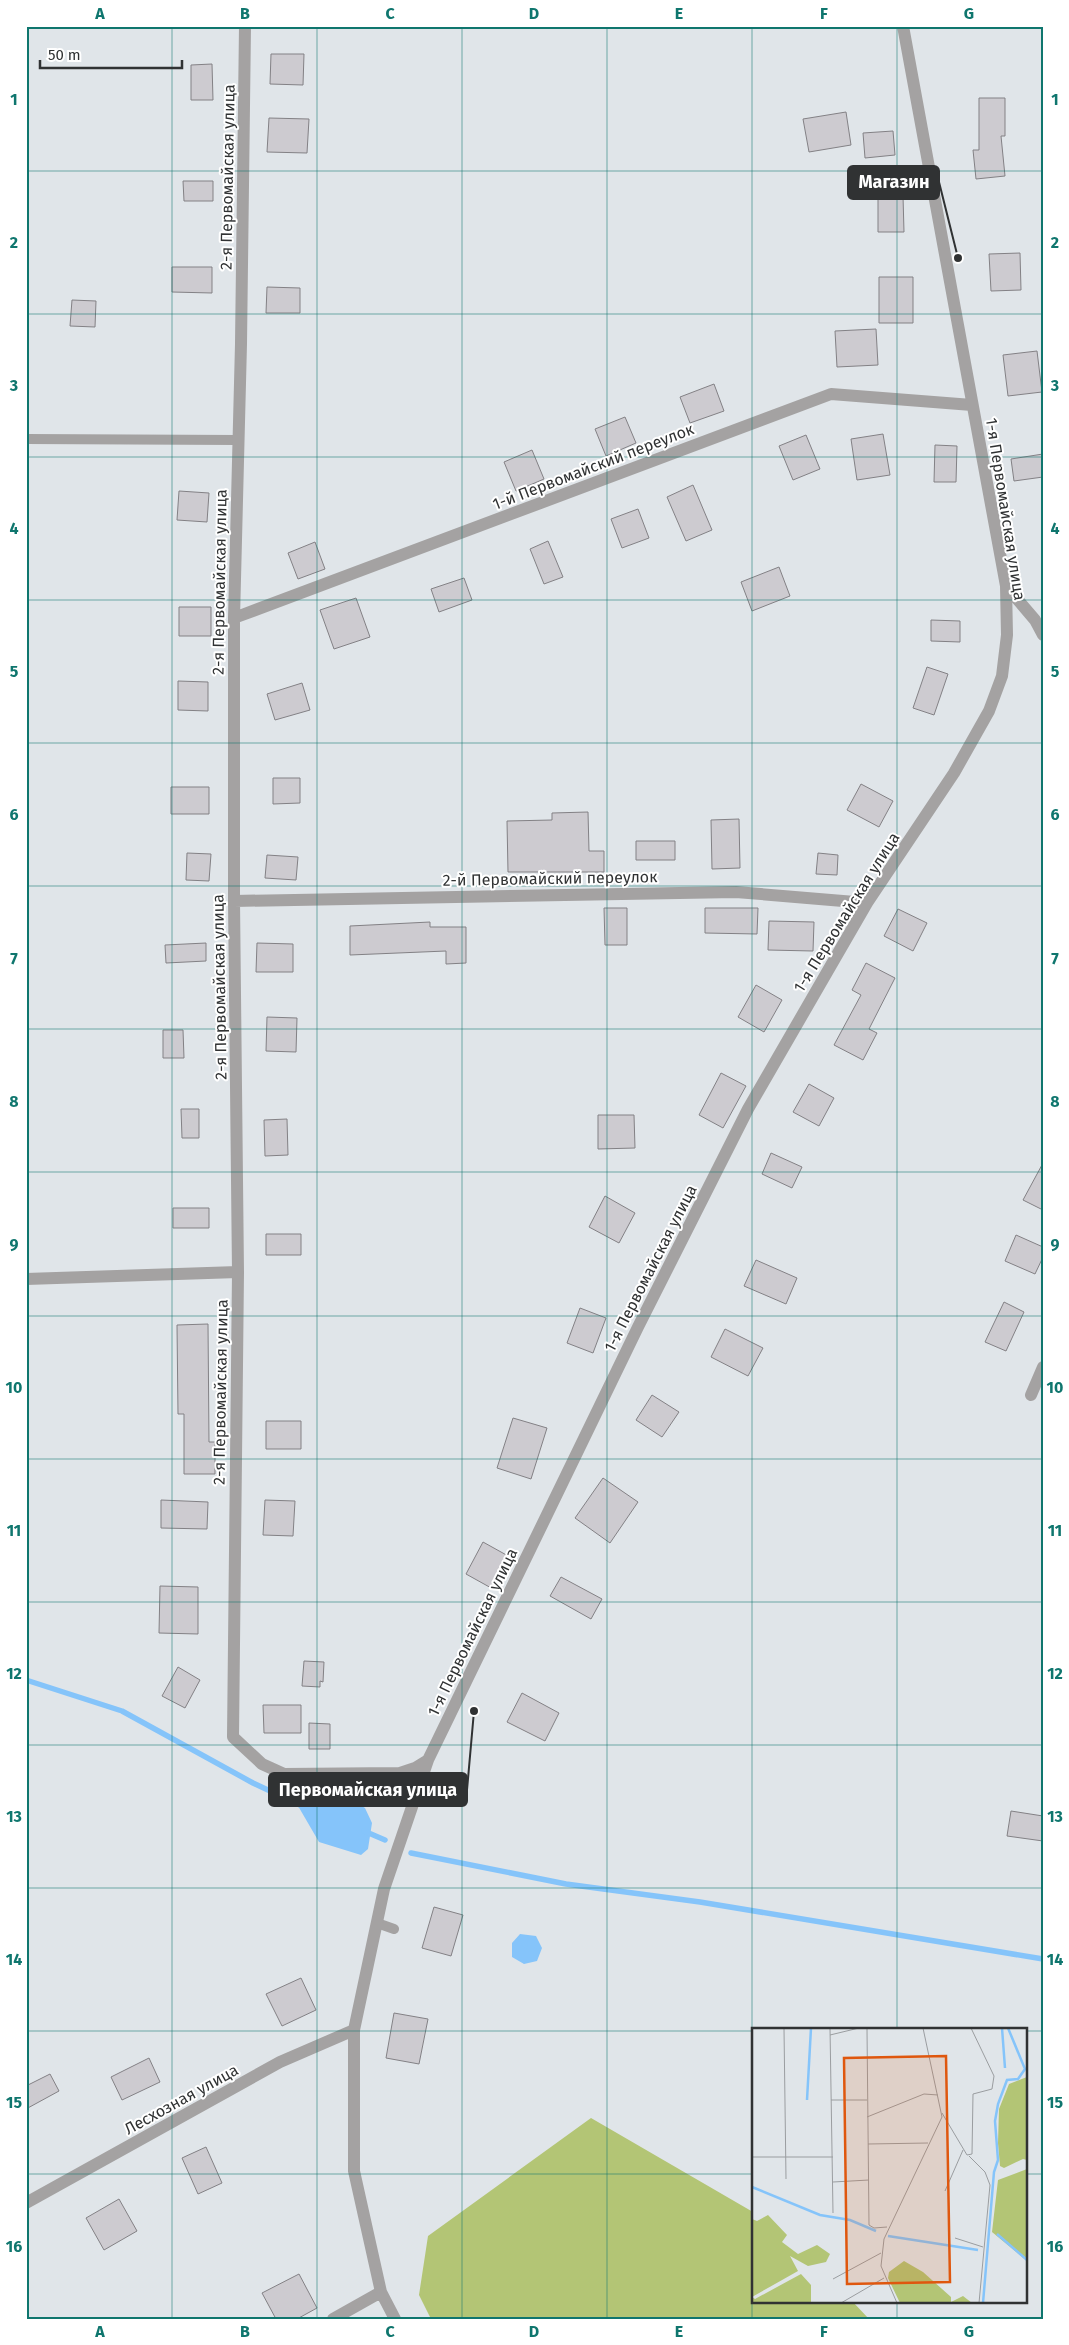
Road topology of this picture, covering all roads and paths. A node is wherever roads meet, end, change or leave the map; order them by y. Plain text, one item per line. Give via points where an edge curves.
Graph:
1 (245, 26) edge
2 (903, 26) edge
3 (972, 405) junction
4 (26, 439) edge
5 (238, 440) junction
6 (1006, 586) junction
7 (234, 618) junction
8 (1043, 635) edge
9 (234, 901) junction
10 (867, 903) junction
11 (238, 1272) junction
12 (26, 1279) edge
13 (1043, 1366) edge
14 (1031, 1395) dead end
15 (428, 1760) junction
16 (377, 1923) junction
17 (394, 1928) dead end
18 (354, 2030) junction
19 (26, 2203) edge
20 (381, 2292) junction
21 (333, 2319) edge
22 (395, 2319) edge

1 - 5 street, 2-я Первомайская улица
2 - 3 street, 1-я Первомайская улица
3 - 6 street, 1-я Первомайская улица
3 - 7 street, 1-й Первомайский переулок via 831,394
4 - 5 lane
5 - 7 street, 2-я Первомайская улица
6 - 8 street via 1035,620
6 - 10 street, 1-я Первомайская улица via 1007,635 1002,676 989,711 954,773
7 - 9 street, 2-я Первомайская улица
9 - 10 street, 2-й Первомайский переулок via 736,892
9 - 11 street, 2-я Первомайская улица
10 - 15 street, 1-я Первомайская улица via 748,1109 638,1327
11 - 12 street
11 - 15 street, 2-я Первомайская улица via 233,1737 262,1764 284,1774 400,1773
13 - 14 street
15 - 16 street, 1-я Первомайская улица via 384,1889
16 - 17 lane
16 - 18 street, 1-я Первомайская улица
18 - 19 street, Лесхозная улица via 280,2062
18 - 20 street, 1-я Первомайская улица via 354,2171
20 - 21 street
20 - 22 street, 1-я Первомайская улица

